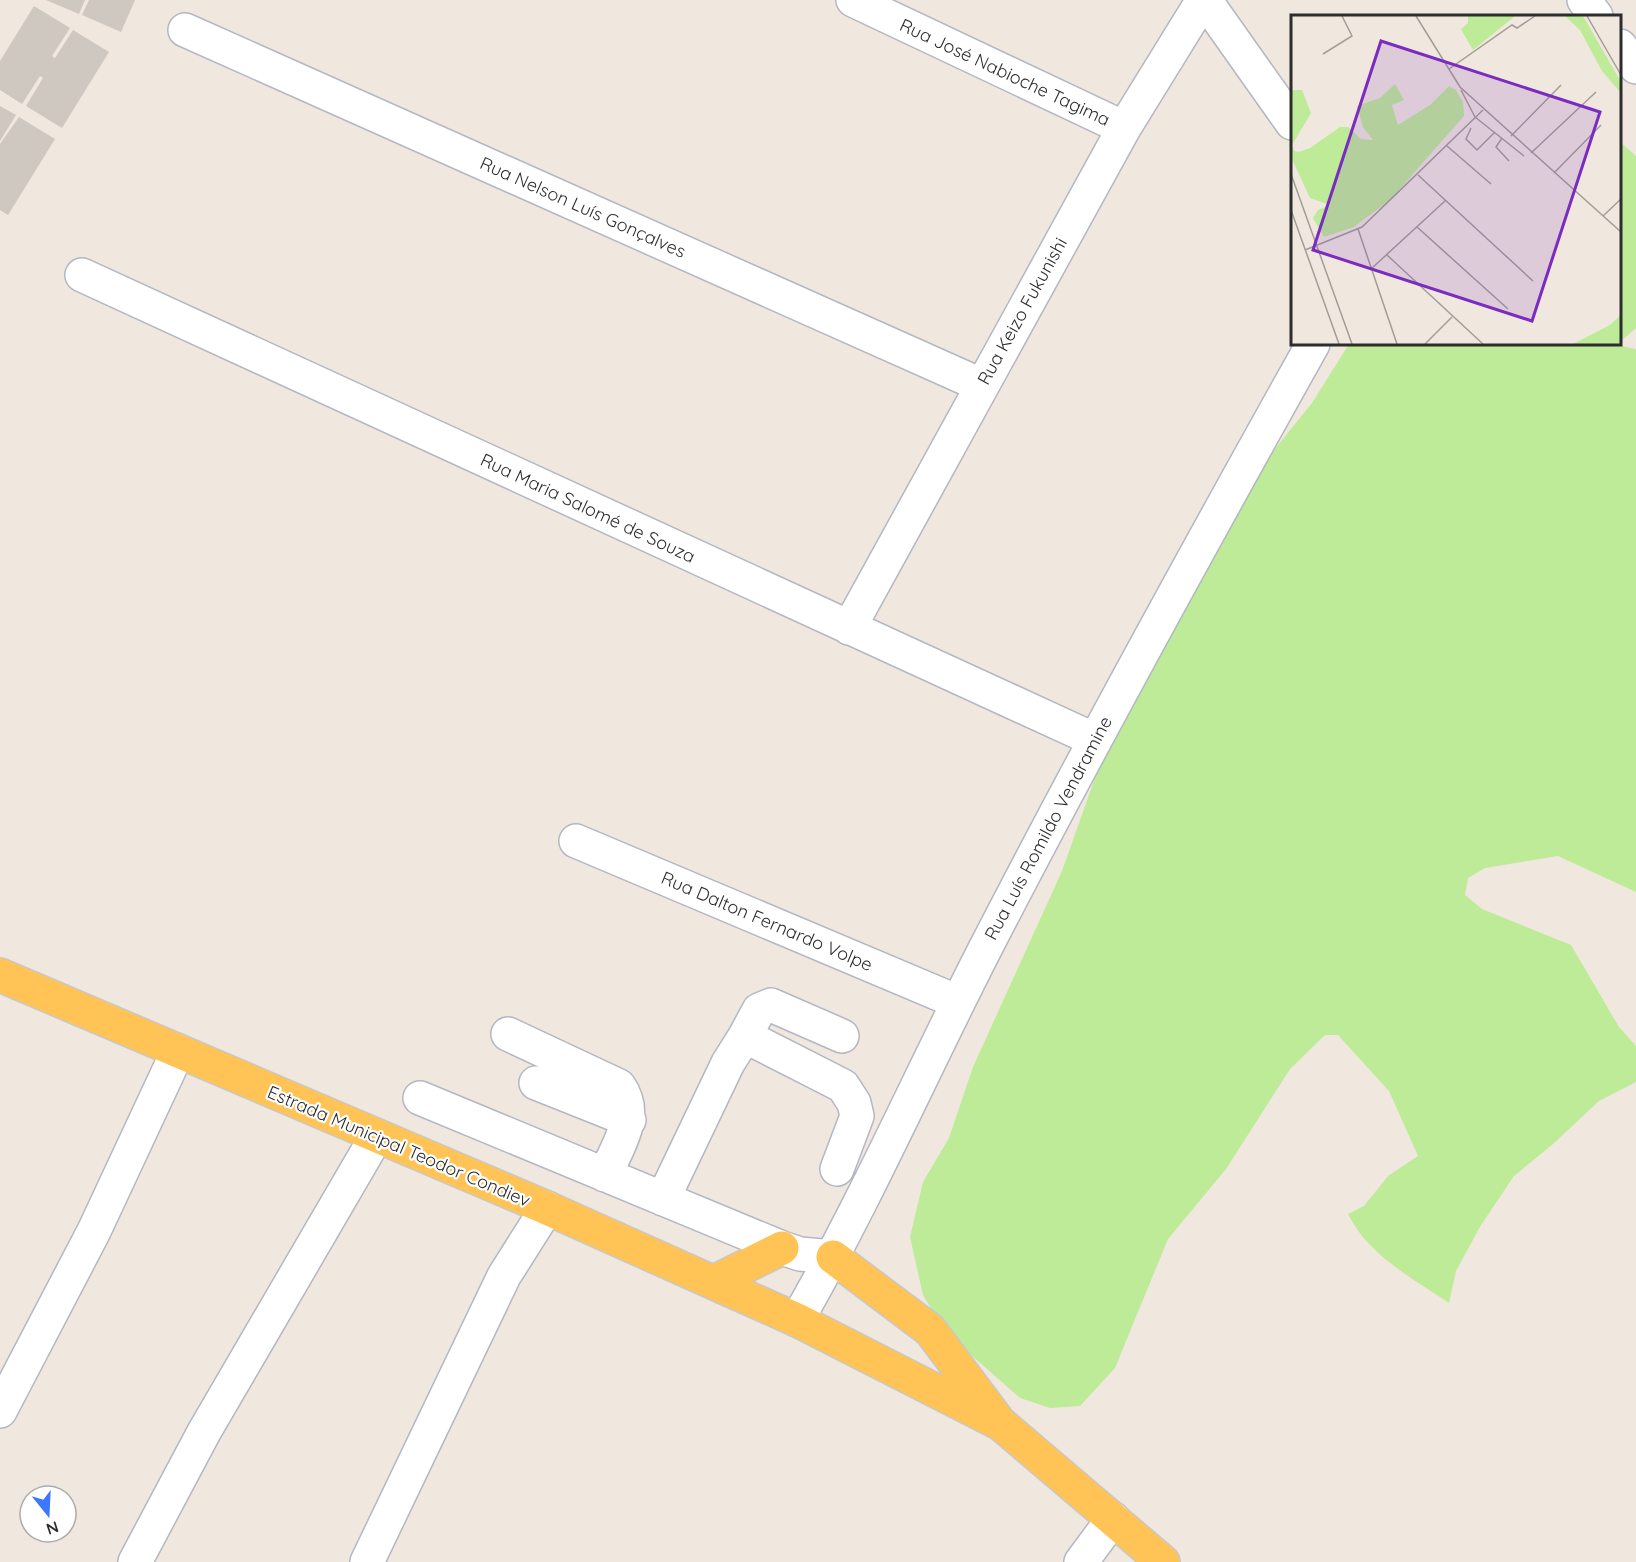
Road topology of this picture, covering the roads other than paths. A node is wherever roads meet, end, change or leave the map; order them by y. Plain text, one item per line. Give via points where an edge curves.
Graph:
1 (853, 0) edge
2 (1204, 0) edge
3 (1584, 0) edge
4 (1595, 15) edge
5 (1636, 29) edge
6 (185, 30) dead end
7 (1621, 43) edge
8 (1621, 45) edge
9 (1636, 67) edge
10 (1291, 120) edge
11 (1124, 128) junction
12 (82, 276) dead end
13 (1312, 345) edge
14 (981, 385) junction
15 (849, 628) junction
16 (1094, 739) junction
17 (576, 840) dead end
18 (0, 975) edge
19 (958, 1002) junction
20 (508, 1034) dead end
21 (745, 1036) junction
22 (842, 1036) dead end
23 (178, 1051) junction
24 (536, 1083) dead end
25 (420, 1098) dead end
26 (629, 1120) junction
27 (376, 1137) junction
28 (837, 1169) dead end
29 (605, 1175) junction
30 (663, 1199) junction
31 (547, 1208) junction
32 (782, 1248) junction
33 (833, 1257) junction
34 (714, 1282) junction
35 (797, 1320) junction
36 (0, 1411) edge
37 (1001, 1424) junction
38 (1113, 1519) junction
39 (135, 1562) edge
40 (367, 1562) edge
41 (1081, 1562) edge
42 (1164, 1562) edge

1 - 11 street, Rua José Nabioche Tagima
2 - 10 street
2 - 11 street, Rua Keizo Fukunishi
3 - 4 street
5 - 7 street
6 - 14 street, Rua Nelson Luís Gonçalves
8 - 9 street
11 - 14 street, Rua Keizo Fukunishi
12 - 15 street, Rua Maria Salomé de Souza
13 - 16 street, Rua Luís Romildo Vendramine
14 - 15 street, Rua Keizo Fukunishi
15 - 16 street, Rua Maria Salomé de Souza
16 - 19 street, Rua Luís Romildo Vendramine
17 - 19 street, Rua Dalton Fernardo Volpe
18 - 23 main road, Estrada Municipal Teodor Condiev
19 - 33 street, Rua Luís Romildo Vendramine
20 - 26 street via 619,1086 628,1100
21 - 22 street via 759,1010 771,1005
21 - 28 street via 843,1086 857,1116
21 - 30 street via 728,1063
23 - 27 main road, Estrada Municipal Teodor Condiev
23 - 36 street via 94,1231
24 - 26 street
25 - 29 street
26 - 29 street
27 - 31 main road, Estrada Municipal Teodor Condiev
27 - 39 street via 204,1432
29 - 30 street
30 - 32 street
31 - 34 main road, Estrada Municipal Teodor Condiev
31 - 40 street via 504,1276
32 - 33 street
32 - 34 main road
33 - 35 street, Rua Luís Romildo Vendramine
33 - 37 main road via 930,1330
34 - 35 main road, Estrada Municipal Teodor Condiev
35 - 37 main road, Estrada Municipal Teodor Condiev
37 - 38 main road
38 - 41 street
38 - 42 main road

